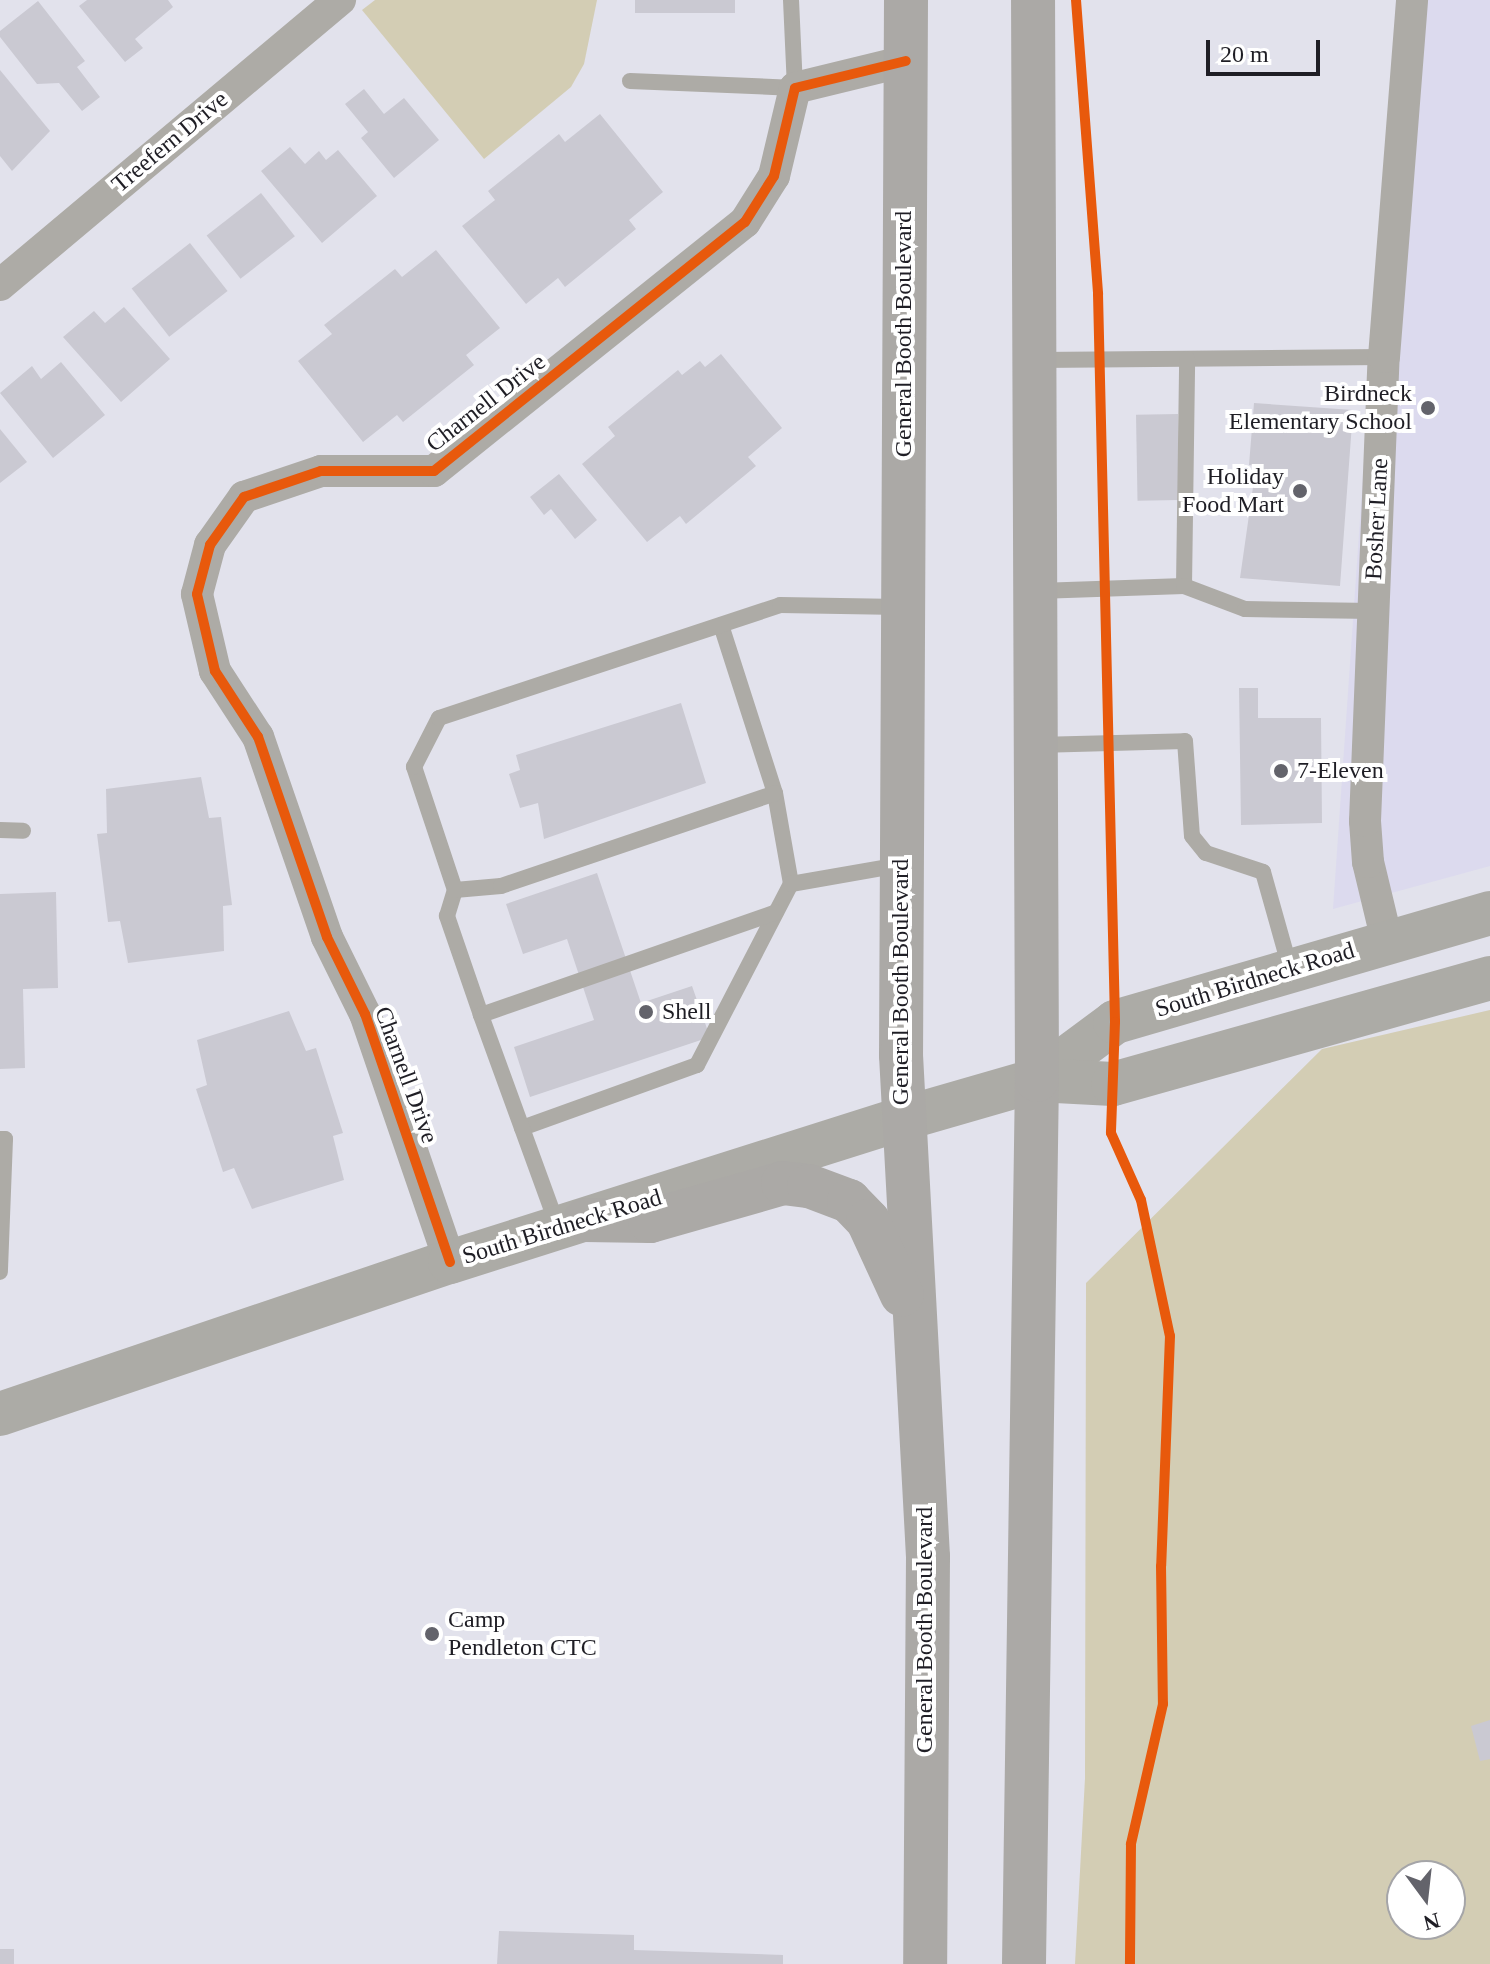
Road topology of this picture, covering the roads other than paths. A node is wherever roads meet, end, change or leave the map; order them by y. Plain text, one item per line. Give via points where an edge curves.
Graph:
1 (340, 0) edge
2 (791, 0) edge
3 (906, 0) edge
4 (1033, 0) edge
5 (1412, 0) edge
6 (906, 61) junction
7 (630, 81) dead end
8 (795, 88) junction
9 (0, 285) edge
10 (1384, 357) junction
11 (1034, 359) junction
12 (1187, 359) junction
13 (1184, 586) junction
14 (1035, 591) junction
15 (902, 607) junction
16 (1373, 611) junction
17 (721, 625) junction
18 (1035, 745) junction
19 (775, 793) junction
20 (0, 830) edge
21 (23, 831) dead end
22 (900, 865) junction
23 (791, 884) junction
24 (455, 890) junction
25 (776, 912) junction
26 (1490, 913) edge
27 (1387, 941) junction
28 (1290, 970) junction
29 (1490, 978) edge
30 (481, 1015) junction
31 (1037, 1080) junction
32 (902, 1119) junction
33 (522, 1128) junction
34 (0, 1139) edge
35 (572, 1224) junction
36 (450, 1262) junction
37 (0, 1272) edge
38 (915, 1331) junction
39 (0, 1414) edge
40 (925, 1964) edge
41 (1024, 1964) edge

1 - 9 street, Treefern Drive
2 - 8 lane
3 - 6 highway, General Booth Boulevard
4 - 11 highway
5 - 10 street, Bosher Lane
6 - 8 street
6 - 15 highway, General Booth Boulevard
7 - 8 lane
8 - 36 street, Charnell Drive via 774,176 745,222 434,471 321,471 244,497 210,545 197,594 215,671 258,737 327,937 365,1014
10 - 12 lane
10 - 16 street, Bosher Lane
11 - 12 lane
11 - 14 highway
12 - 13 lane
13 - 14 lane
13 - 16 lane via 1245,609
14 - 18 highway
15 - 17 lane via 780,605
15 - 22 highway, General Booth Boulevard
16 - 27 street, Bosher Lane via 1365,821 1368,862
17 - 19 lane
17 - 24 lane via 439,718 414,767
18 - 28 lane via 1185,741 1192,836 1206,853 1263,872
18 - 31 highway
19 - 23 lane
19 - 24 lane via 501,886
20 - 21 lane
22 - 23 lane
22 - 32 highway, General Booth Boulevard
23 - 25 lane
24 - 30 lane via 447,916
25 - 30 lane
25 - 33 lane via 697,1065
26 - 27 main road, South Birdneck Road
27 - 28 main road, South Birdneck Road
28 - 31 main road, South Birdneck Road via 1115,1022
29 - 31 main road, South Birdneck Road via 1113,1084
30 - 33 lane
31 - 32 main road, South Birdneck Road
31 - 41 highway
32 - 35 main road, South Birdneck Road
32 - 38 highway, General Booth Boulevard
33 - 35 lane
34 - 37 lane via 5,1139
35 - 36 main road, South Birdneck Road
35 - 38 highway via 650,1221 783,1183 809,1186 849,1201 868,1221 888,1257
36 - 39 main road, South Birdneck Road
38 - 40 highway, General Booth Boulevard via 928,1557

